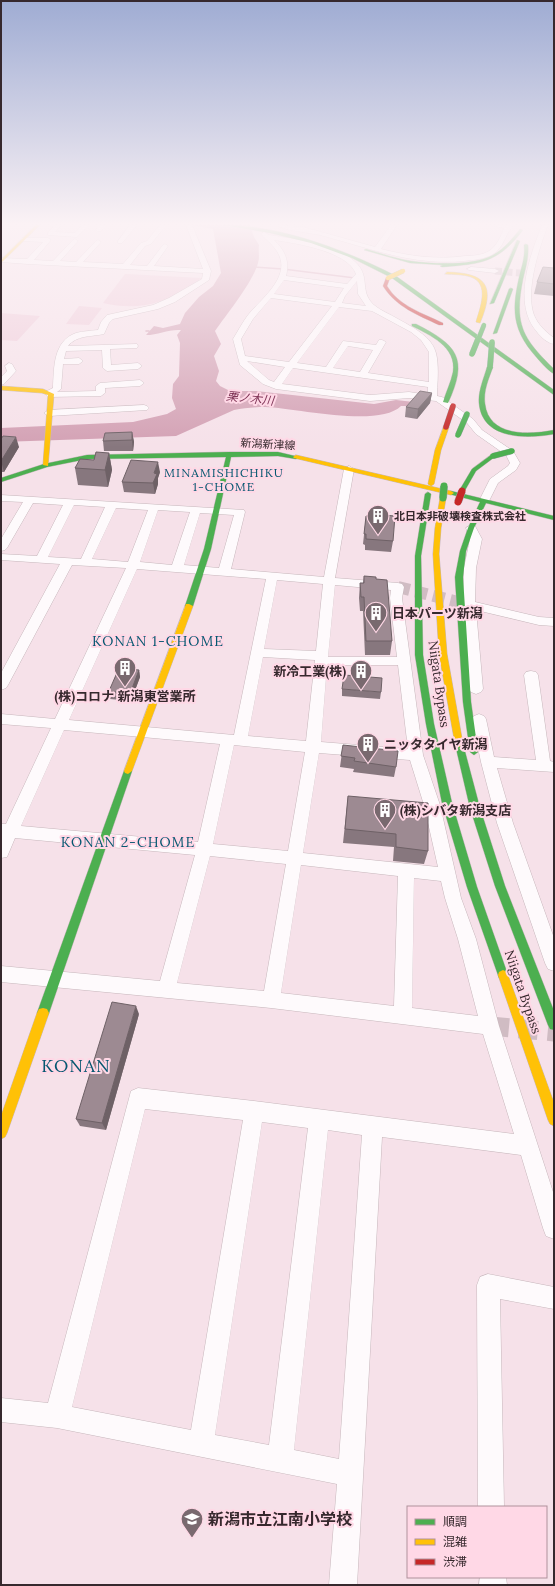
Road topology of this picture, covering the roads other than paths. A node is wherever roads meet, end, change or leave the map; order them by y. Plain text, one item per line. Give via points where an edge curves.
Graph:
1 (174, 299) edge
2 (267, 299) edge
3 (292, 299) edge
4 (338, 299) edge
5 (365, 299) edge
6 (377, 299) dead end
7 (397, 299) edge
8 (427, 299) edge
9 (436, 299) edge
10 (484, 299) edge
11 (491, 299) edge
12 (505, 299) edge
13 (517, 299) edge
14 (528, 299) edge
15 (337, 305) junction
16 (389, 306) dead end
17 (374, 309) junction
18 (481, 323) junction
19 (540, 331) junction
20 (554, 332) edge
21 (446, 333) dead end
22 (488, 340) junction
23 (554, 342) edge
24 (134, 346) dead end
25 (106, 347) junction
26 (63, 349) junction
27 (242, 358) junction
28 (79, 361) dead end
29 (59, 362) junction
30 (291, 365) junction
31 (491, 365) junction
32 (8, 366) dead end
33 (138, 366) dead end
34 (328, 370) junction
35 (550, 374) edge
36 (363, 375) junction
37 (464, 376) dead end
38 (1, 382) edge
39 (554, 382) edge
40 (140, 383) dead end
41 (432, 385) junction
42 (276, 386) junction
43 (1, 388) edge
44 (50, 394) junction
45 (554, 394) edge
46 (432, 397) junction
47 (450, 404) junction
48 (144, 408) dead end
49 (49, 419) junction
50 (102, 420) dead end
51 (554, 432) edge
52 (457, 438) dead end
53 (516, 450) dead end
54 (229, 454) junction
55 (46, 465) junction
56 (348, 469) junction
57 (1, 480) edge
58 (445, 482) dead end
59 (1, 498) edge
60 (30, 500) junction
61 (484, 501) junction
62 (70, 502) junction
63 (112, 504) junction
64 (457, 506) dead end
65 (154, 507) junction
66 (196, 509) junction
67 (218, 511) junction
68 (554, 518) edge
69 (471, 528) junction
70 (446, 547) dead end
71 (1, 548) edge
72 (1, 557) edge
73 (41, 559) junction
74 (68, 561) junction
75 (85, 562) junction
76 (133, 565) junction
77 (177, 568) junction
78 (203, 570) junction
79 (224, 572) junction
80 (272, 576) junction
81 (438, 576) junction
82 (329, 581) junction
83 (467, 604) junction
84 (554, 622) edge
85 (257, 653) junction
86 (321, 658) junction
87 (404, 661) junction
88 (531, 675) dead end
89 (1, 685) edge
90 (1, 719) edge
91 (59, 725) junction
92 (141, 732) junction
93 (234, 741) junction
94 (313, 747) junction
95 (416, 754) junction
96 (482, 762) junction
97 (549, 767) edge
98 (485, 808) dead end
99 (6, 830) edge
100 (103, 840) junction
101 (204, 850) junction
102 (1, 852) edge
103 (294, 858) junction
104 (406, 871) junction
105 (447, 875) junction
106 (500, 886) junction
107 (554, 963) edge
108 (1, 974) edge
109 (56, 979) junction
110 (166, 990) junction
111 (271, 1000) junction
112 (403, 1016) junction
113 (554, 1025) edge
114 (490, 1026) junction
115 (254, 1110) junction
116 (319, 1119) junction
117 (554, 1120) edge
118 (373, 1126) junction
119 (1, 1133) edge
120 (529, 1146) junction
121 (554, 1228) edge
122 (554, 1298) edge
123 (1, 1410) edge
124 (57, 1416) junction
125 (201, 1445) junction
126 (280, 1460) junction
127 (350, 1474) junction
128 (491, 1506) edge
129 (343, 1585) edge

1 - 26 street via 155,307 110,317 101,332 76,336 66,343
2 - 27 street via 251,316 238,339
3 - 15 street
4 - 15 street
5 - 17 street
6 - 47 main road via 396,316 438,338 454,356 456,365
7 - 45 main road, bridge via 420,314 465,336
8 - 22 main road
9 - 22 main road
10 - 18 main road
11 - 18 main road
12 - 22 main road
13 - 35 main road via 517,319 523,338
14 - 19 street via 529,311
15 - 17 street
15 - 30 street
16 - 21 main road
17 - 41 street via 414,329 428,341 435,358
18 - 22 main road
19 - 20 street
19 - 23 street
22 - 31 main road, bridge
22 - 31 main road, bridge via 470,354
22 - 35 main road
22 - 45 main road
24 - 25 street
25 - 26 street
25 - 33 street via 107,368
26 - 29 street
27 - 30 street
27 - 42 street via 243,363 266,382
28 - 29 street
29 - 44 street via 62,372 57,390
30 - 34 street
30 - 42 street
31 - 51 main road via 482,403 485,416 492,424 524,436
31 - 52 main road, bridge
32 - 38 street via 12,371
34 - 36 street
34 - 36 street via 346,343 380,345
35 - 39 main road
36 - 41 street
37 - 47 main road
40 - 44 street via 100,386 101,393
41 - 46 street
42 - 46 street via 370,398 409,395
43 - 44 main road
44 - 49 main road
46 - 61 street via 439,399 470,421 479,432 510,453 514,459 515,464 494,481
47 - 117 main road, Niigata Bypass via 428,494 418,556 419,655 446,804 472,887
48 - 49 street
49 - 50 street
49 - 55 main road
53 - 64 main road, bridge via 493,456 472,471
54 - 55 main road, 新潟新津線 via 87,457
54 - 56 main road, 新潟新津線 via 278,454
54 - 67 main road
55 - 57 main road, 新潟新津線
56 - 61 main road, 新潟新津線
56 - 82 street
58 - 81 main road, Niigata Bypass, bridge via 436,554
59 - 60 street
60 - 62 street
60 - 71 street
61 - 68 main road, 新潟新津線
61 - 69 main road
62 - 63 street
62 - 73 street
63 - 65 street
63 - 75 street
65 - 66 street
65 - 76 street
66 - 67 street
66 - 77 street
67 - 78 main road
67 - 79 street via 240,512
69 - 83 street via 476,539
69 - 96 main road via 463,551 459,577 467,702
70 - 81 main road
72 - 73 street
73 - 74 street
74 - 75 street
74 - 89 street
75 - 76 street
76 - 77 street
76 - 91 street
77 - 78 street
78 - 79 street
78 - 92 main road
79 - 80 street
80 - 82 street
80 - 85 street
81 - 106 main road, Niigata Bypass via 442,654 455,726 475,808
82 - 86 street
82 - 87 street via 398,587 396,598
83 - 84 street via 539,621
83 - 96 street
85 - 86 street
85 - 93 street
86 - 87 street
86 - 94 street
87 - 95 street
88 - 97 street
90 - 91 street
91 - 92 street
91 - 99 street
92 - 93 street
92 - 100 main road
93 - 94 street
93 - 101 street
94 - 95 street
94 - 103 street
95 - 105 street via 432,805
96 - 97 street
96 - 107 street
98 - 106 main road
99 - 100 street
99 - 102 street
100 - 101 street
100 - 109 main road
101 - 103 street
101 - 110 street
103 - 104 street
103 - 111 street
104 - 105 street
104 - 112 street
105 - 114 street
106 - 113 main road, Niigata Bypass
108 - 109 street
109 - 110 street
109 - 119 main road
110 - 111 street
111 - 112 street
112 - 114 street
114 - 120 street
115 - 116 street
115 - 124 street via 138,1098
115 - 125 street
116 - 118 street
116 - 126 street
118 - 120 street
118 - 127 street
120 - 121 street
122 - 128 street via 488,1285
123 - 124 street
124 - 125 street
125 - 126 street
126 - 127 street
127 - 129 street

